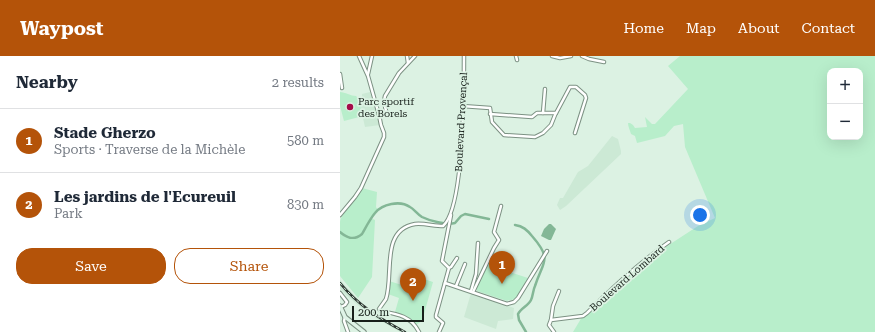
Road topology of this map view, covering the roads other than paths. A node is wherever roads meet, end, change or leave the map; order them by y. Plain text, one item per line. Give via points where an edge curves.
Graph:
1 (359, 56) edge
2 (372, 56) edge
3 (407, 56) edge
4 (415, 56) edge
5 (464, 56) edge
6 (516, 56) edge
7 (552, 56) edge
8 (571, 56) edge
9 (582, 56) edge
10 (516, 60) dead end
11 (604, 62) dead end
12 (408, 63) junction
13 (340, 74) edge
14 (368, 76) junction
15 (342, 88) dead end
16 (545, 90) dead end
17 (462, 106) junction
18 (543, 113) junction
19 (556, 113) junction
20 (490, 114) junction
21 (379, 115) junction
22 (575, 133) dead end
23 (501, 206) dead end
24 (340, 215) edge
25 (449, 220) junction
26 (669, 242) dead end
27 (478, 243) dead end
28 (547, 251) dead end
29 (457, 258) dead end
30 (465, 264) dead end
31 (449, 268) junction
32 (445, 283) junction
33 (456, 286) junction
34 (560, 291) dead end
35 (472, 292) junction
36 (340, 293) edge
37 (340, 307) edge
38 (346, 317) junction
39 (551, 320) junction
40 (348, 332) edge
41 (364, 332) edge
42 (419, 332) edge
43 (439, 332) edge
44 (554, 332) edge

1 - 14 street
2 - 14 street
3 - 12 street
4 - 12 street
5 - 17 street, Boulevard Provençal
6 - 10 street
7 - 8 street
9 - 11 street
12 - 21 street via 384,98 385,113
13 - 15 street
14 - 21 street
16 - 18 street
17 - 20 street via 490,108
17 - 25 street, Boulevard Provençal via 459,172
18 - 19 street
18 - 20 street via 537,113 532,117
19 - 20 street via 551,126 535,137 504,135 492,122
19 - 22 street via 570,87 576,86 586,98
21 - 24 street via 384,137 356,197
23 - 35 street via 494,232 500,240
25 - 31 street via 442,261
25 - 42 street, Boulevard Provençal via 441,226 416,224 404,227 392,247 386,300 379,309 408,318
26 - 39 street, Boulevard Lombard via 583,316
27 - 35 street
28 - 35 street via 514,302 506,304
29 - 31 street
30 - 33 street
31 - 32 street
32 - 33 street
32 - 43 street via 436,315 443,323
33 - 35 street
34 - 39 street via 553,306
36 - 37 street via 347,302
37 - 38 main road
38 - 40 street via 344,320
38 - 41 main road
39 - 44 street via 549,325

